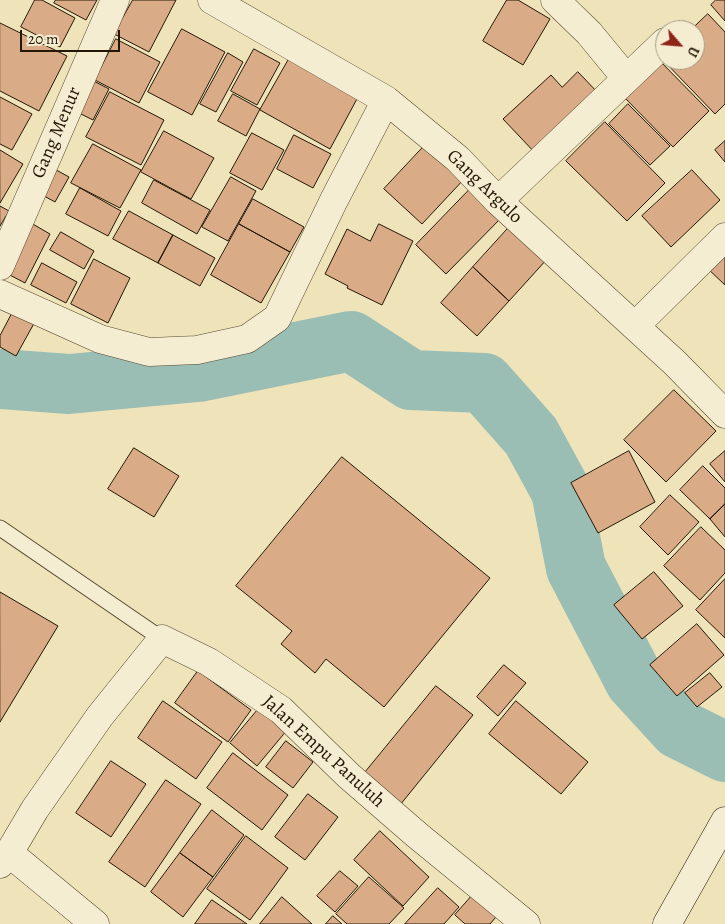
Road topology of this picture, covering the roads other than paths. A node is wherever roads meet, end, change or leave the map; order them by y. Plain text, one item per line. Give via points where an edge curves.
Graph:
1 (114, 0) edge
2 (212, 0) edge
3 (555, 0) edge
4 (655, 51) edge
5 (626, 78) junction
6 (386, 100) junction
7 (498, 201) junction
8 (725, 237) edge
9 (0, 266) edge
10 (0, 294) edge
11 (635, 326) junction
12 (725, 414) edge
13 (0, 528) edge
14 (162, 639) junction
15 (725, 821) edge
16 (4, 858) edge
17 (668, 922) edge
18 (95, 924) edge
19 (526, 924) edge

1 - 9 street, Gang Menur
2 - 6 street, Gang Argulo
3 - 5 street via 589,32
4 - 5 street
5 - 7 street
6 - 7 street, Gang Argulo via 458,160
6 - 10 street via 277,318 247,340 197,350 149,352 100,339
7 - 11 street, Gang Argulo
8 - 11 street
11 - 12 street, Gang Argulo
13 - 14 lane
14 - 16 street via 90,730
14 - 19 street, Jalan Empu Panuluh via 209,662 280,710 356,782
15 - 17 street
16 - 18 street

